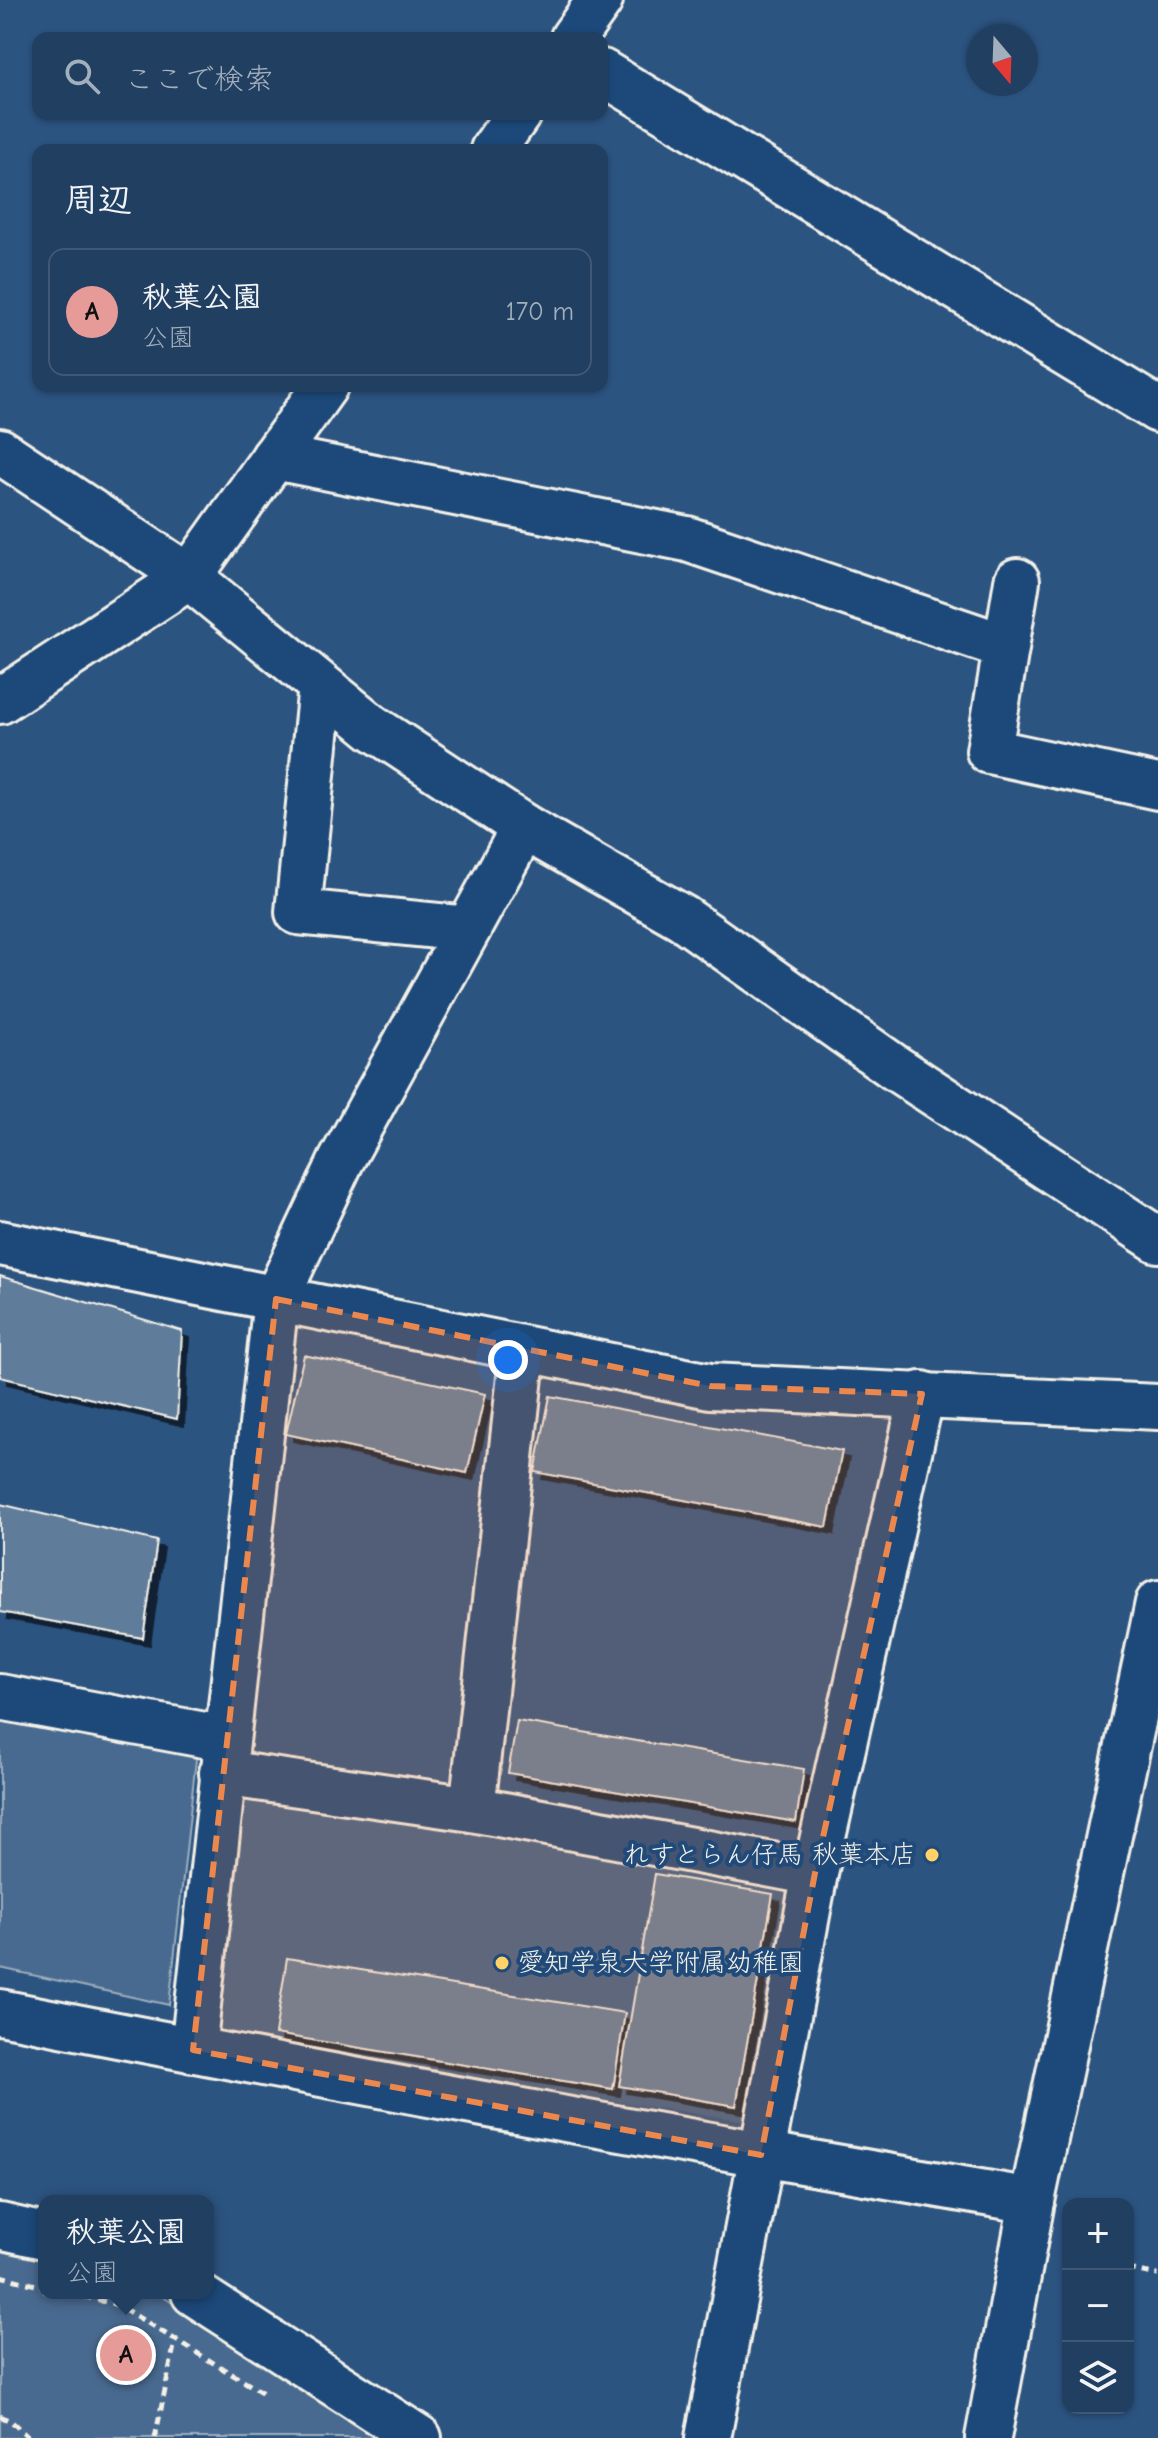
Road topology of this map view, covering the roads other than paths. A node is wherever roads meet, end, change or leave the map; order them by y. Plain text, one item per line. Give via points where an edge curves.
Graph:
1 (600, 0) edge
2 (577, 32) edge
3 (608, 76) edge
4 (514, 120) edge
5 (497, 144) edge
6 (321, 392) edge
7 (1158, 410) edge
8 (0, 451) edge
9 (274, 457) junction
10 (189, 577) junction
11 (1017, 581) dead end
12 (1006, 647) junction
13 (321, 686) junction
14 (0, 701) edge
15 (1158, 787) edge
16 (524, 827) junction
17 (468, 929) junction
18 (1158, 1240) edge
19 (0, 1243) edge
20 (276, 1299) junction
21 (523, 1349) junction
22 (922, 1394) junction
23 (1158, 1407) edge
24 (1158, 1603) edge
25 (0, 1697) edge
26 (224, 1756) junction
27 (472, 1809) junction
28 (815, 1873) junction
29 (0, 2012) edge
30 (193, 2050) junction
31 (761, 2155) junction
32 (1032, 2201) junction
33 (0, 2226) edge
34 (38, 2235) edge
35 (187, 2310) edge
36 (419, 2438) edge
37 (708, 2438) edge
38 (988, 2438) edge

1 - 2 street
3 - 7 street
4 - 5 street
6 - 9 street
8 - 10 street
9 - 10 street
9 - 12 street via 687,539
10 - 13 street
10 - 14 street
11 - 12 street
12 - 15 street via 989,751
13 - 16 street via 372,727
13 - 17 street via 298,912
16 - 17 street
16 - 18 street via 683,918 894,1067
17 - 20 street via 341,1161
19 - 20 street
20 - 21 street
20 - 26 street
21 - 22 street via 710,1386
21 - 27 street
22 - 23 street
22 - 28 street
24 - 32 street
25 - 26 street
26 - 27 street
26 - 30 street
27 - 28 street
28 - 31 street
29 - 30 street
30 - 31 street
31 - 32 street
31 - 37 street
32 - 38 street
33 - 34 street
35 - 36 street

